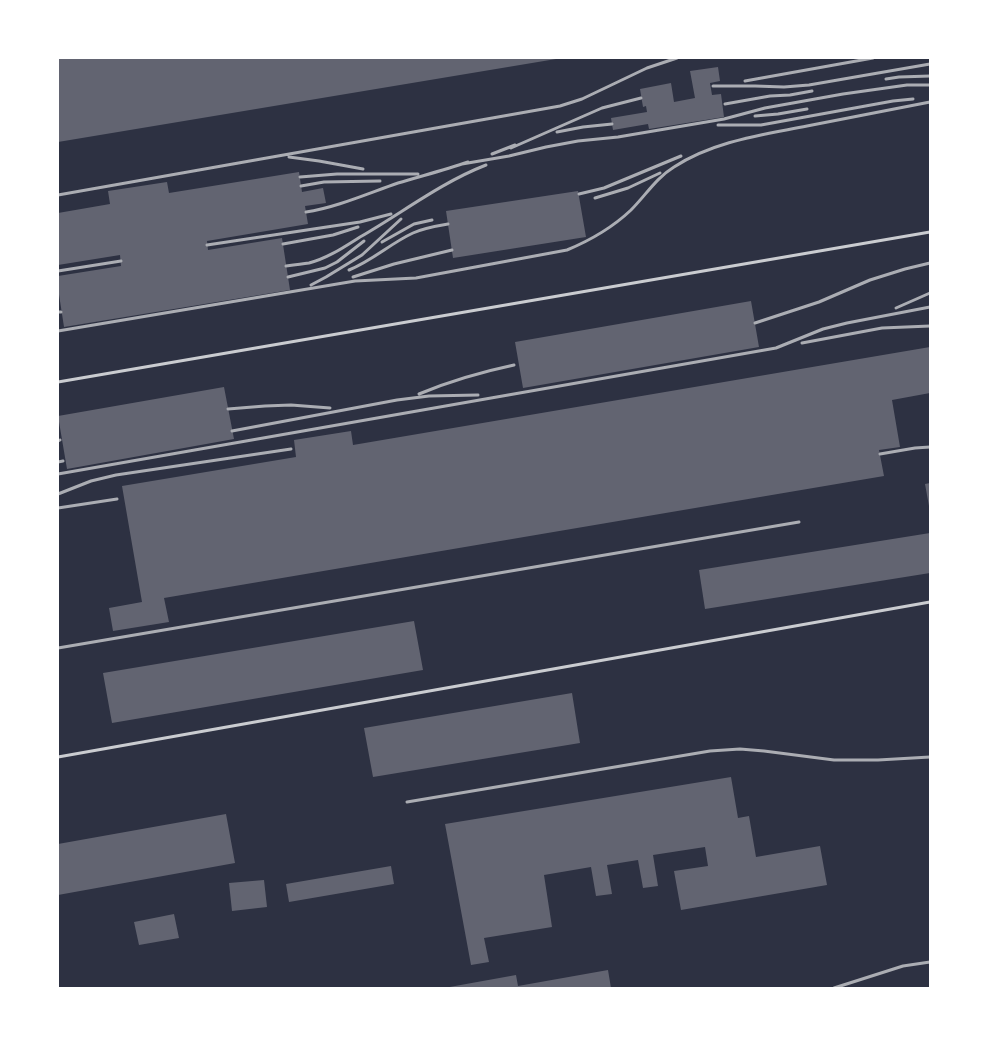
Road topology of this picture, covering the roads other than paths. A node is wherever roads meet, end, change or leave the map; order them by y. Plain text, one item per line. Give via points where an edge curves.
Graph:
1 (930, 232) edge
2 (58, 382) edge
3 (930, 602) edge
4 (58, 757) edge

1 - 2 lane
3 - 4 lane

